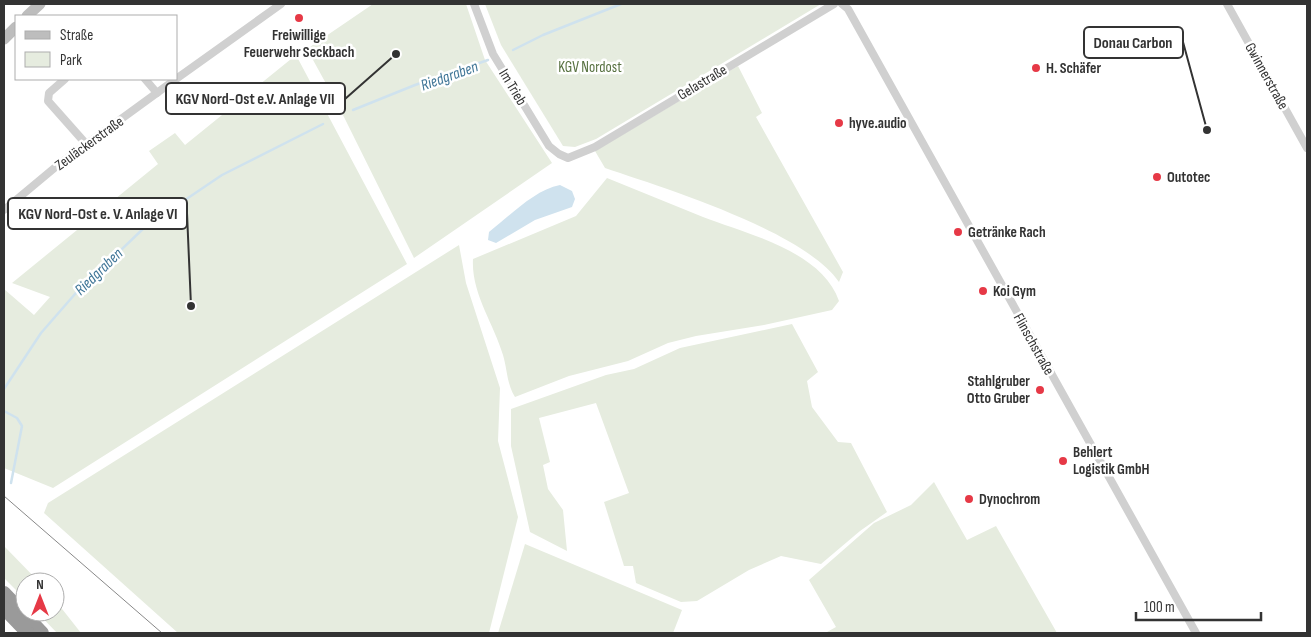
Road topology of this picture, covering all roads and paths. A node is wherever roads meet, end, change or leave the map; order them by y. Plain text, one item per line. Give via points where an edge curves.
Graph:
1 (40, 4) edge
2 (281, 4) edge
3 (474, 4) edge
4 (834, 4) edge
5 (842, 4) edge
6 (1228, 4) edge
7 (28, 15) edge
8 (15, 27) edge
9 (4, 38) edge
10 (178, 78) edge
11 (65, 80) edge
12 (146, 80) edge
13 (175, 80) edge
14 (157, 92) junction
15 (87, 144) junction
16 (1307, 148) edge
17 (568, 158) joint
18 (4, 210) edge
19 (4, 593) edge
20 (4, 608) edge
21 (28, 633) edge
22 (42, 633) edge
23 (1196, 633) edge

1 - 7 main road
2 - 10 street, Zeuläckerstraße
3 - 17 street, Im Trieb via 493,54 544,138 559,154
4 - 17 street, Gelastraße via 595,147
5 - 23 street, Flinschstraße via 848,8
6 - 16 street, Gwinnerstraße
8 - 9 main road
11 - 15 street via 49,93 48,101
12 - 14 street
13 - 14 street, Zeuläckerstraße
14 - 15 street, Zeuläckerstraße
15 - 18 street, Zeuläckerstraße
19 - 22 highway
20 - 21 highway

